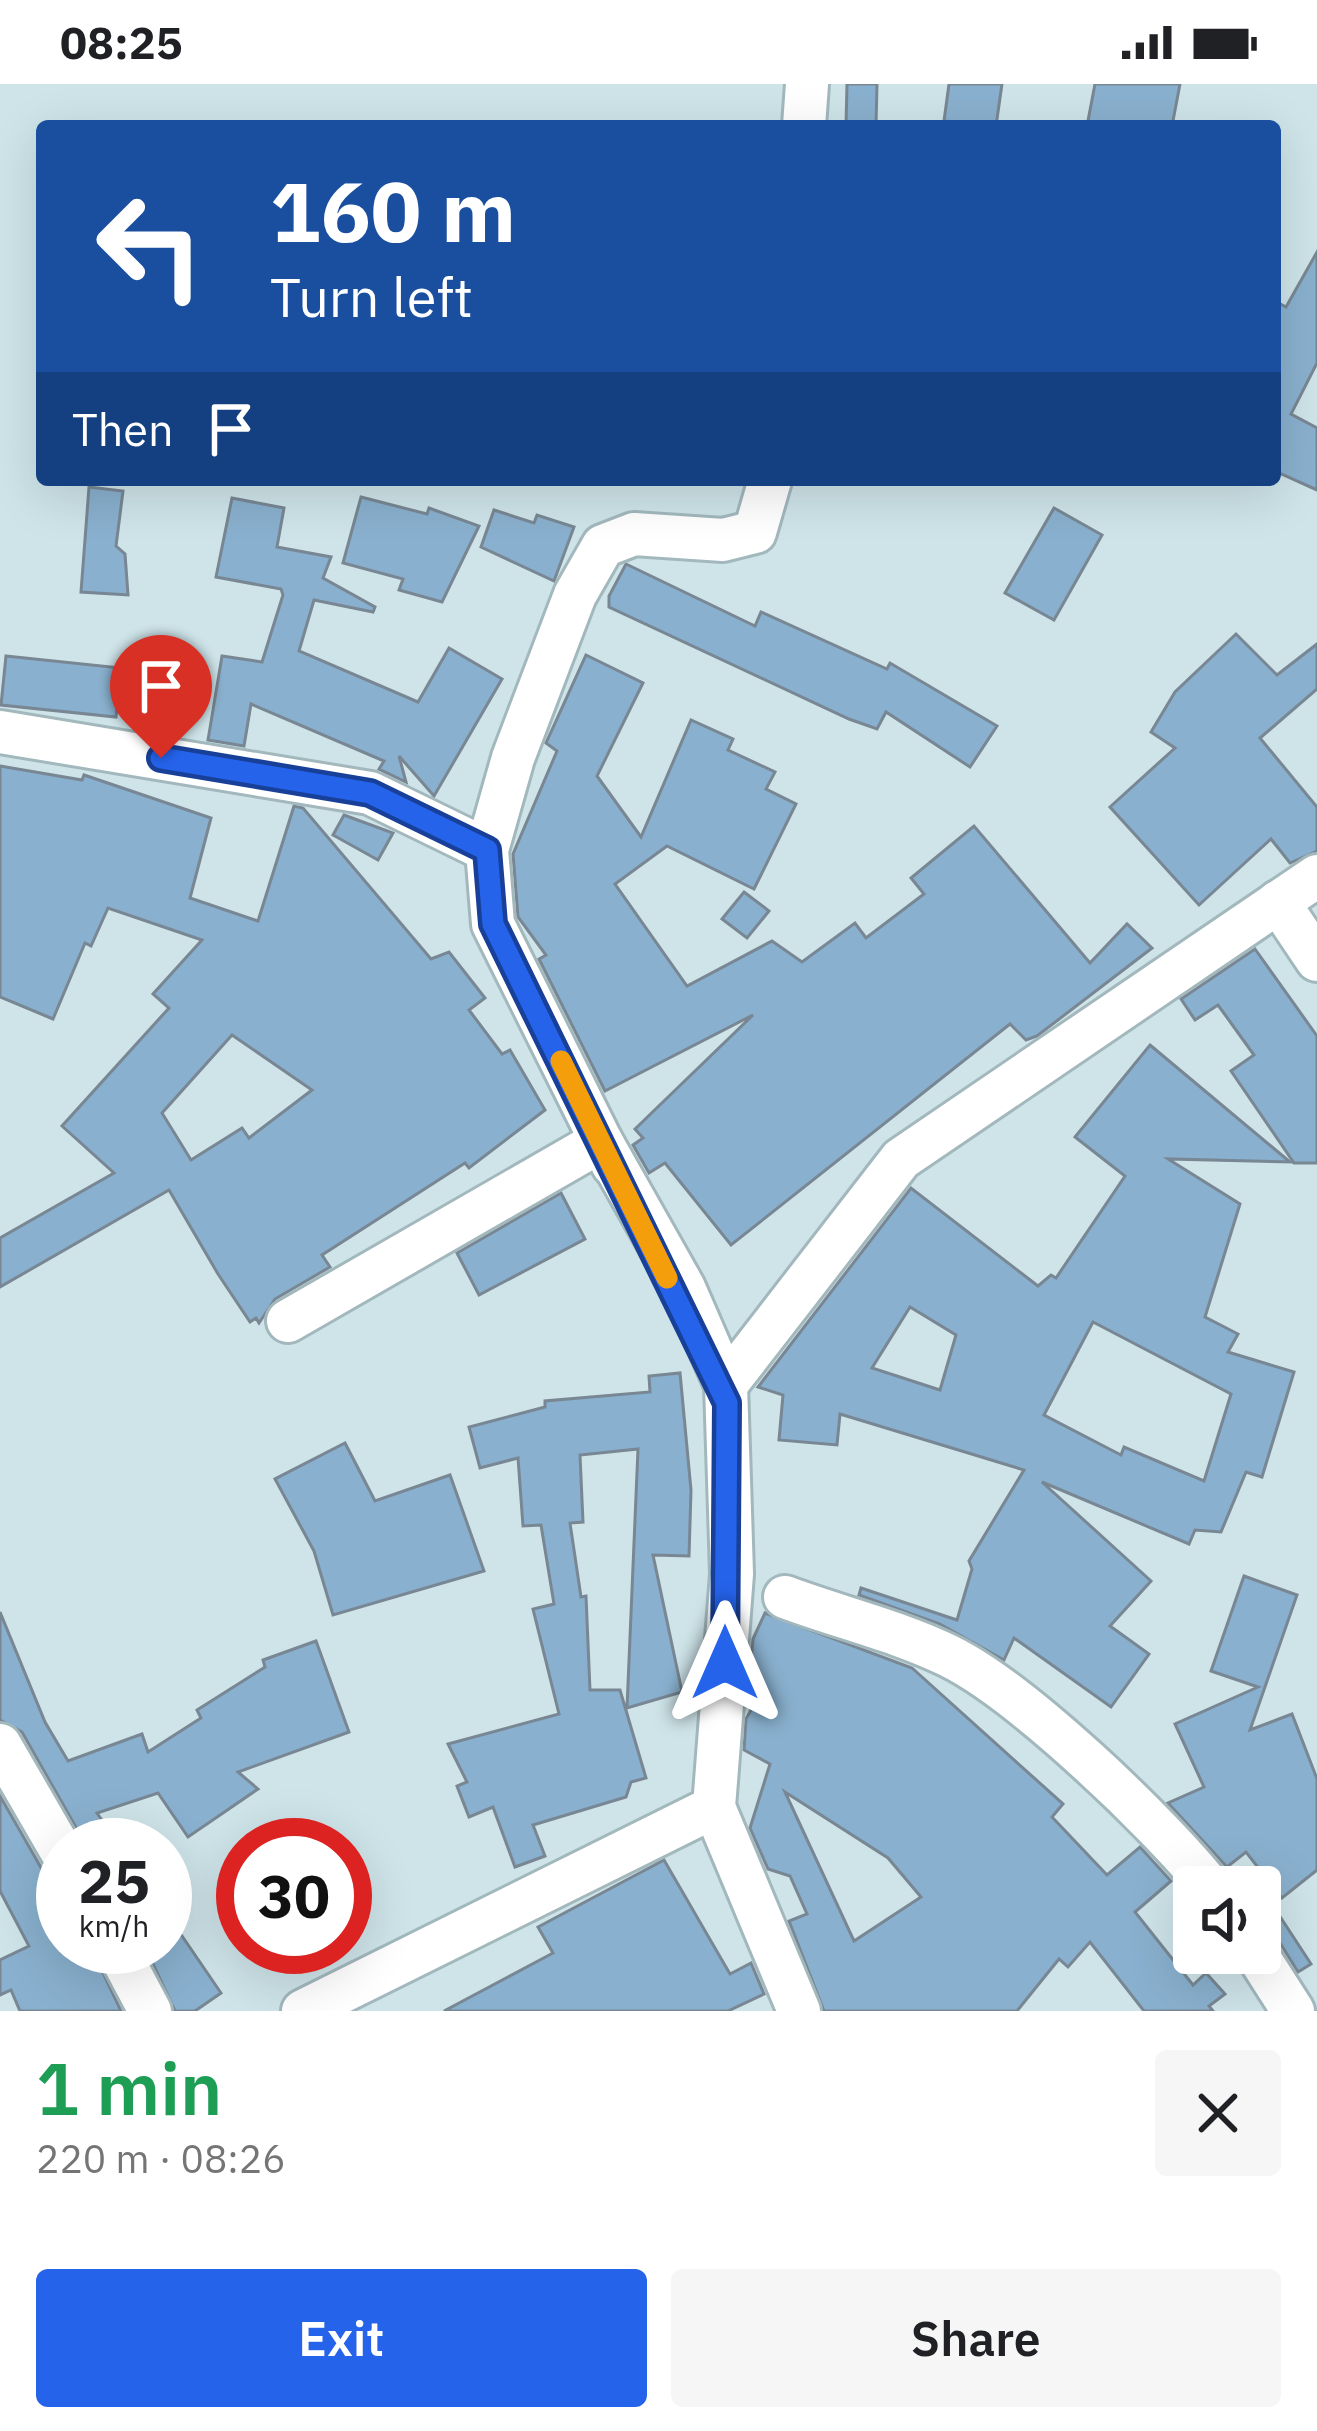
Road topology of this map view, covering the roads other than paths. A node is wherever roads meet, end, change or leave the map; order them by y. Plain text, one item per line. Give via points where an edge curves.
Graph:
1 (807, 84) edge
2 (804, 120) edge
3 (768, 486) edge
4 (0, 731) edge
5 (487, 850) junction
6 (1317, 876) edge
7 (1278, 902) junction
8 (1317, 960) edge
9 (601, 1141) junction
10 (287, 1322) dead end
11 (726, 1394) junction
12 (784, 1597) dead end
13 (0, 1745) edge
14 (714, 1807) junction
15 (42, 1818) edge
16 (1193, 1866) edge
17 (130, 1974) edge
18 (1269, 1974) edge
19 (150, 2011) edge
20 (303, 2011) edge
21 (799, 2011) edge
22 (1293, 2011) edge

1 - 2 street
3 - 5 street via 755,532 723,540 634,534 603,546 575,596 513,758
4 - 5 street via 370,793
5 - 9 street via 493,924
6 - 7 street
7 - 8 street
7 - 11 street via 901,1159
9 - 10 street
9 - 11 street
11 - 14 street via 725,1663
12 - 16 street via 950,1656 1015,1701
13 - 15 street
14 - 20 street
14 - 21 street
17 - 19 street
18 - 22 street

